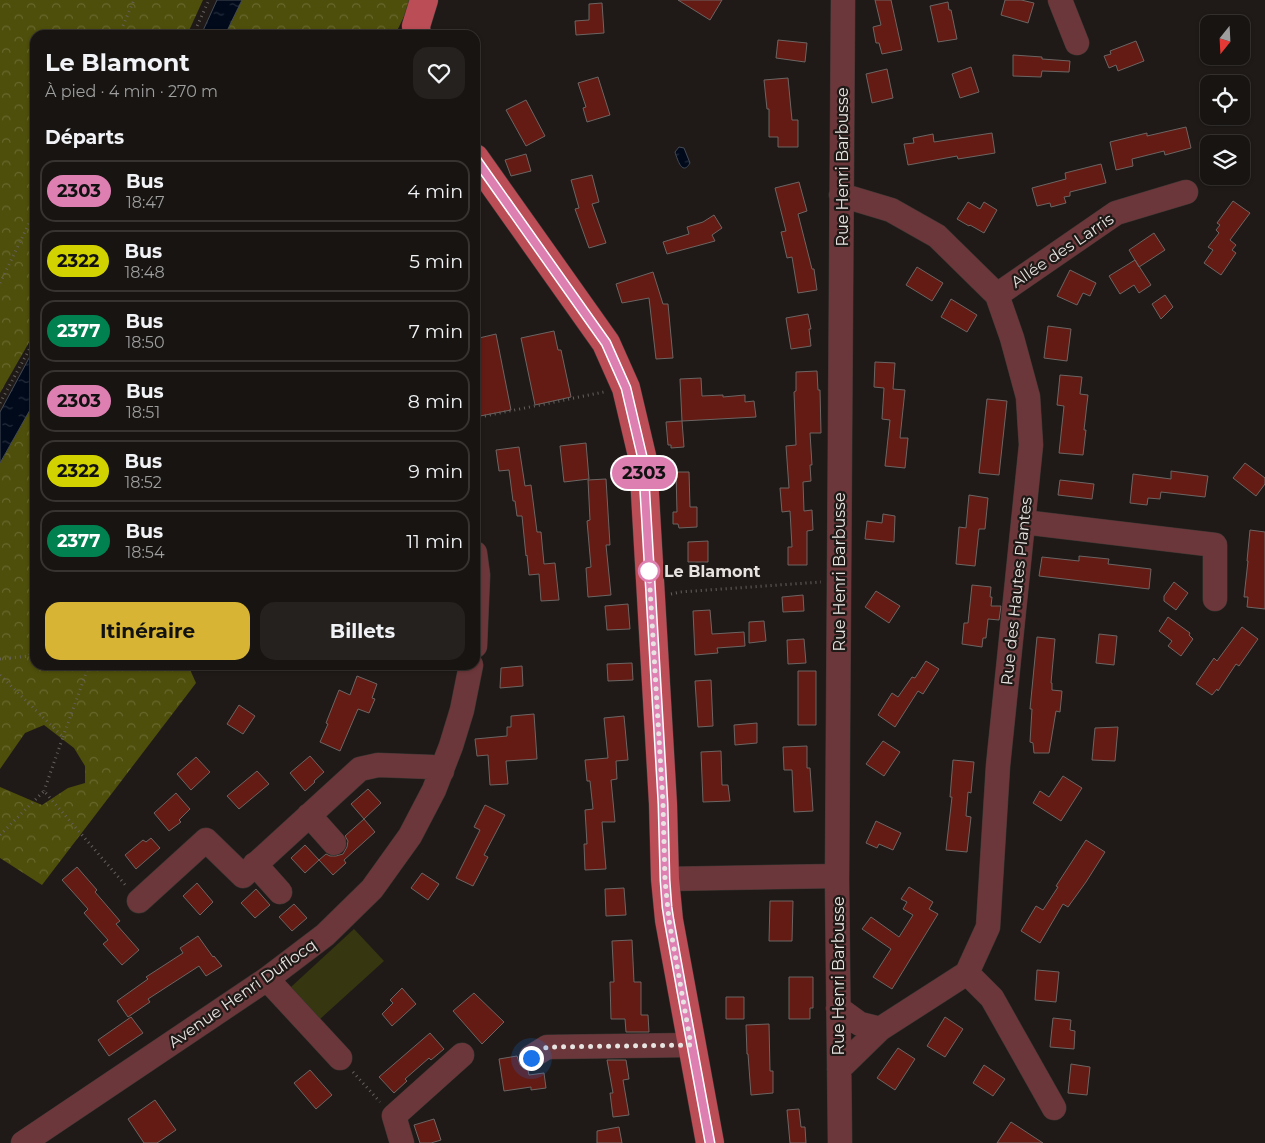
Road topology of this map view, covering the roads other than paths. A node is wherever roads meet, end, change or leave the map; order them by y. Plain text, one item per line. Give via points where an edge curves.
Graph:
1 (424, 0) edge
2 (843, 0) edge
3 (1060, 0) edge
4 (416, 30) edge
5 (1077, 43) dead end
6 (480, 165) edge
7 (1186, 192) dead end
8 (841, 195) junction
9 (997, 295) junction
10 (1023, 522) junction
11 (1215, 599) dead end
12 (470, 670) edge
13 (442, 772) junction
14 (309, 815) junction
15 (334, 843) dead end
16 (255, 864) junction
17 (837, 876) junction
18 (665, 880) junction
19 (280, 892) dead end
20 (139, 901) road end
21 (966, 973) junction
22 (267, 979) junction
23 (838, 1008) junction
24 (880, 1030) junction
25 (691, 1045) junction
26 (462, 1055) dead end
27 (340, 1058) road end
28 (531, 1058) dead end
29 (839, 1069) junction
30 (1054, 1108) dead end
31 (23, 1143) edge
32 (402, 1143) edge
33 (710, 1143) edge
34 (840, 1143) edge

1 - 4 main road
2 - 8 street, Rue Henri Barbusse
3 - 5 street
6 - 18 main road via 606,343 626,388 643,460
7 - 9 street, Allée des Larris via 1116,213
8 - 9 street, Rue des Hautes Plantes via 891,210 937,236
8 - 17 street, Rue Henri Barbusse
9 - 10 street, Rue des Hautes Plantes via 1028,397 1031,445
10 - 11 street via 1215,545
10 - 21 street, Rue des Hautes Plantes via 998,766 988,927
12 - 13 street, Avenue Henri Duflocq via 462,710
13 - 14 street via 432,767 378,764 360,769
13 - 22 street, Avenue Henri Duflocq via 410,836 372,889 325,935
14 - 15 street
14 - 16 street
16 - 19 street
16 - 20 street via 243,876 206,840
17 - 18 street
17 - 23 street, Rue Henri Barbusse
18 - 25 main road
21 - 24 street
21 - 30 street via 992,998
22 - 27 street
22 - 31 street, Avenue Henri Duflocq
23 - 24 street via 860,1024
23 - 29 street, Rue Henri Barbusse
24 - 29 street
25 - 28 street via 547,1047
25 - 33 main road
26 - 32 street via 394,1116
29 - 34 street, Rue Henri Barbusse

